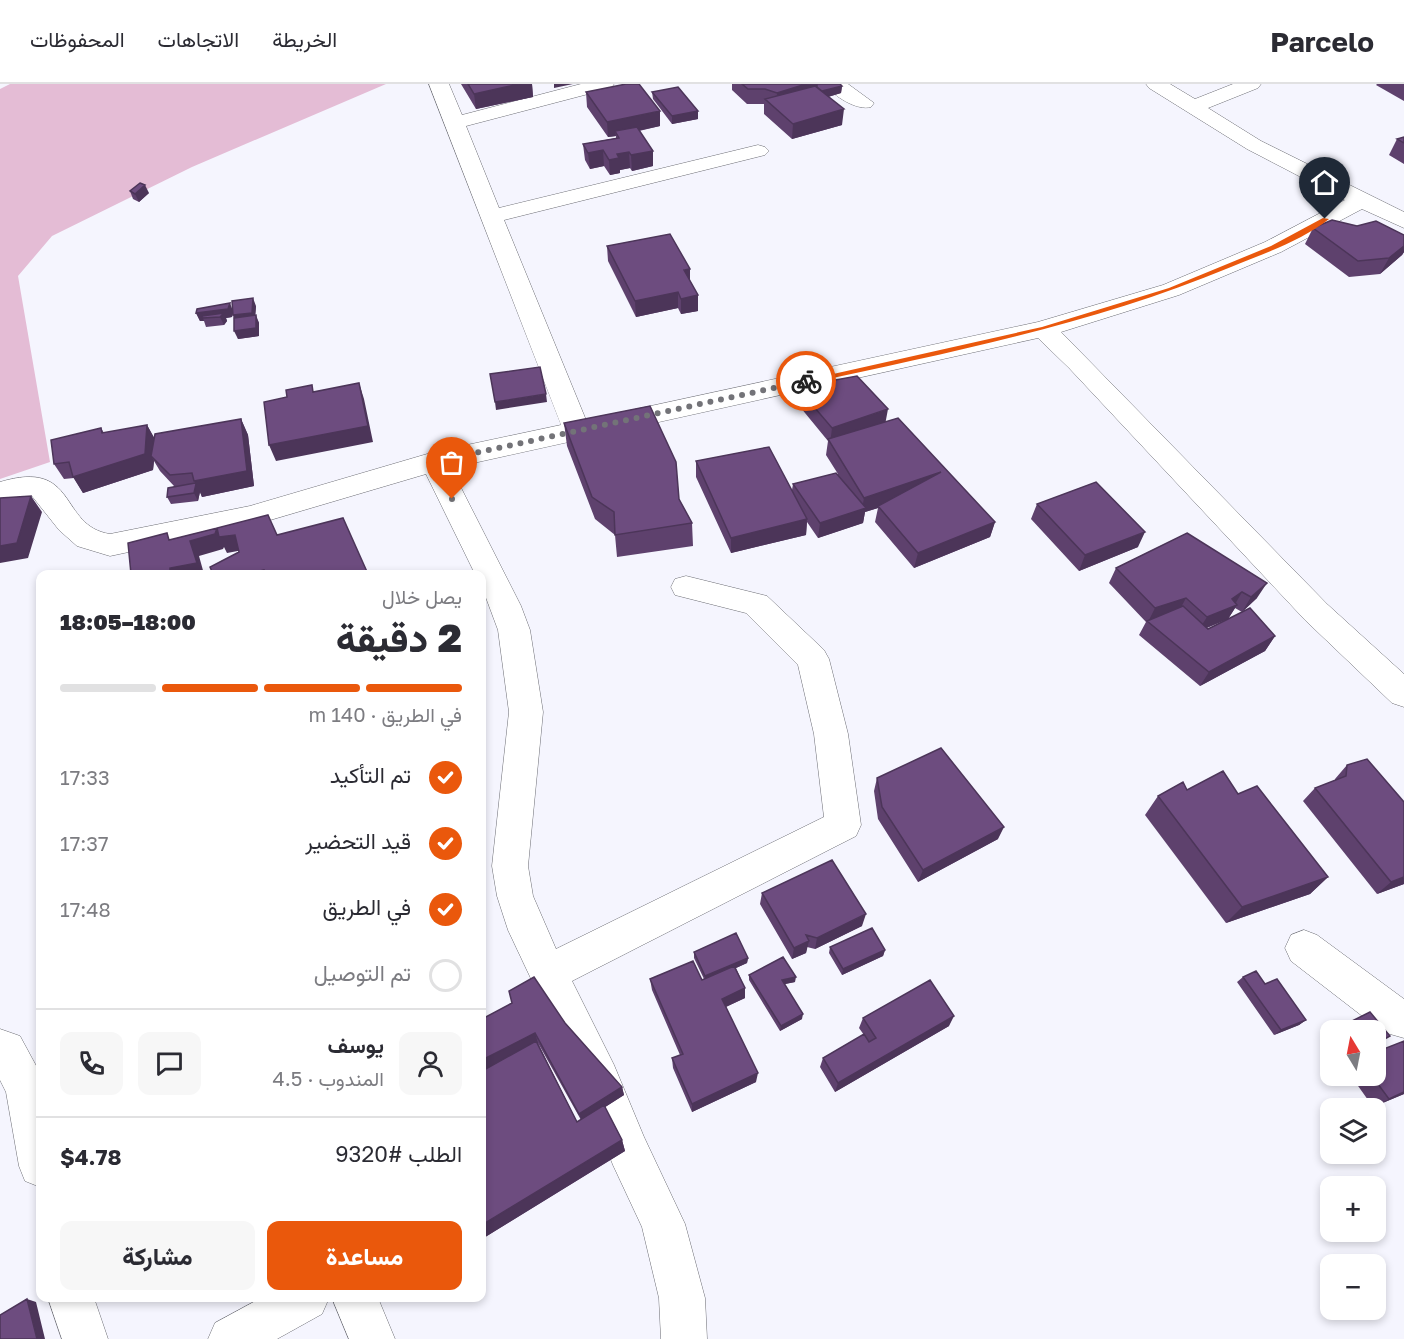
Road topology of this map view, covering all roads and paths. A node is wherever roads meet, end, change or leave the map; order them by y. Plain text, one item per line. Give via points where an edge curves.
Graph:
1 (439, 84) edge
2 (604, 84) edge
3 (835, 84) edge
4 (1156, 84) edge
5 (1251, 84) edge
6 (864, 103) dead end
7 (1193, 107) junction
8 (455, 123) junction
9 (758, 151) dead end
10 (1360, 201) junction
11 (493, 216) junction
12 (1404, 221) edge
13 (1043, 329) junction
14 (578, 431) junction
15 (434, 462) junction
16 (0, 492) edge
17 (686, 587) dead end
18 (1404, 694) edge
19 (1304, 948) dead end
20 (549, 973) junction
21 (1404, 1020) edge
22 (0, 1049) edge
23 (36, 1142) edge
24 (71, 1302) edge
25 (299, 1302) edge
26 (358, 1302) edge
27 (85, 1339) edge
28 (231, 1339) edge
29 (372, 1339) edge
30 (684, 1339) edge

1 - 8 street
2 - 8 street
3 - 6 street
4 - 7 street
5 - 7 street
7 - 10 street via 1254,145
8 - 11 street
9 - 11 street
10 - 12 street
10 - 13 street via 1273,247 1171,290
11 - 14 street
13 - 14 street
13 - 18 street via 1316,612
14 - 15 street
15 - 16 street via 250,516 110,545 88,539 64,519 39,486
15 - 20 street via 506,606 514,630 526,712 510,866 527,930
17 - 20 street via 756,604 813,659 831,734 843,825
19 - 21 street
20 - 30 street via 600,1078 663,1224 682,1298
22 - 23 street via 6,1050 27,1087
24 - 27 street
25 - 28 street
26 - 29 street

